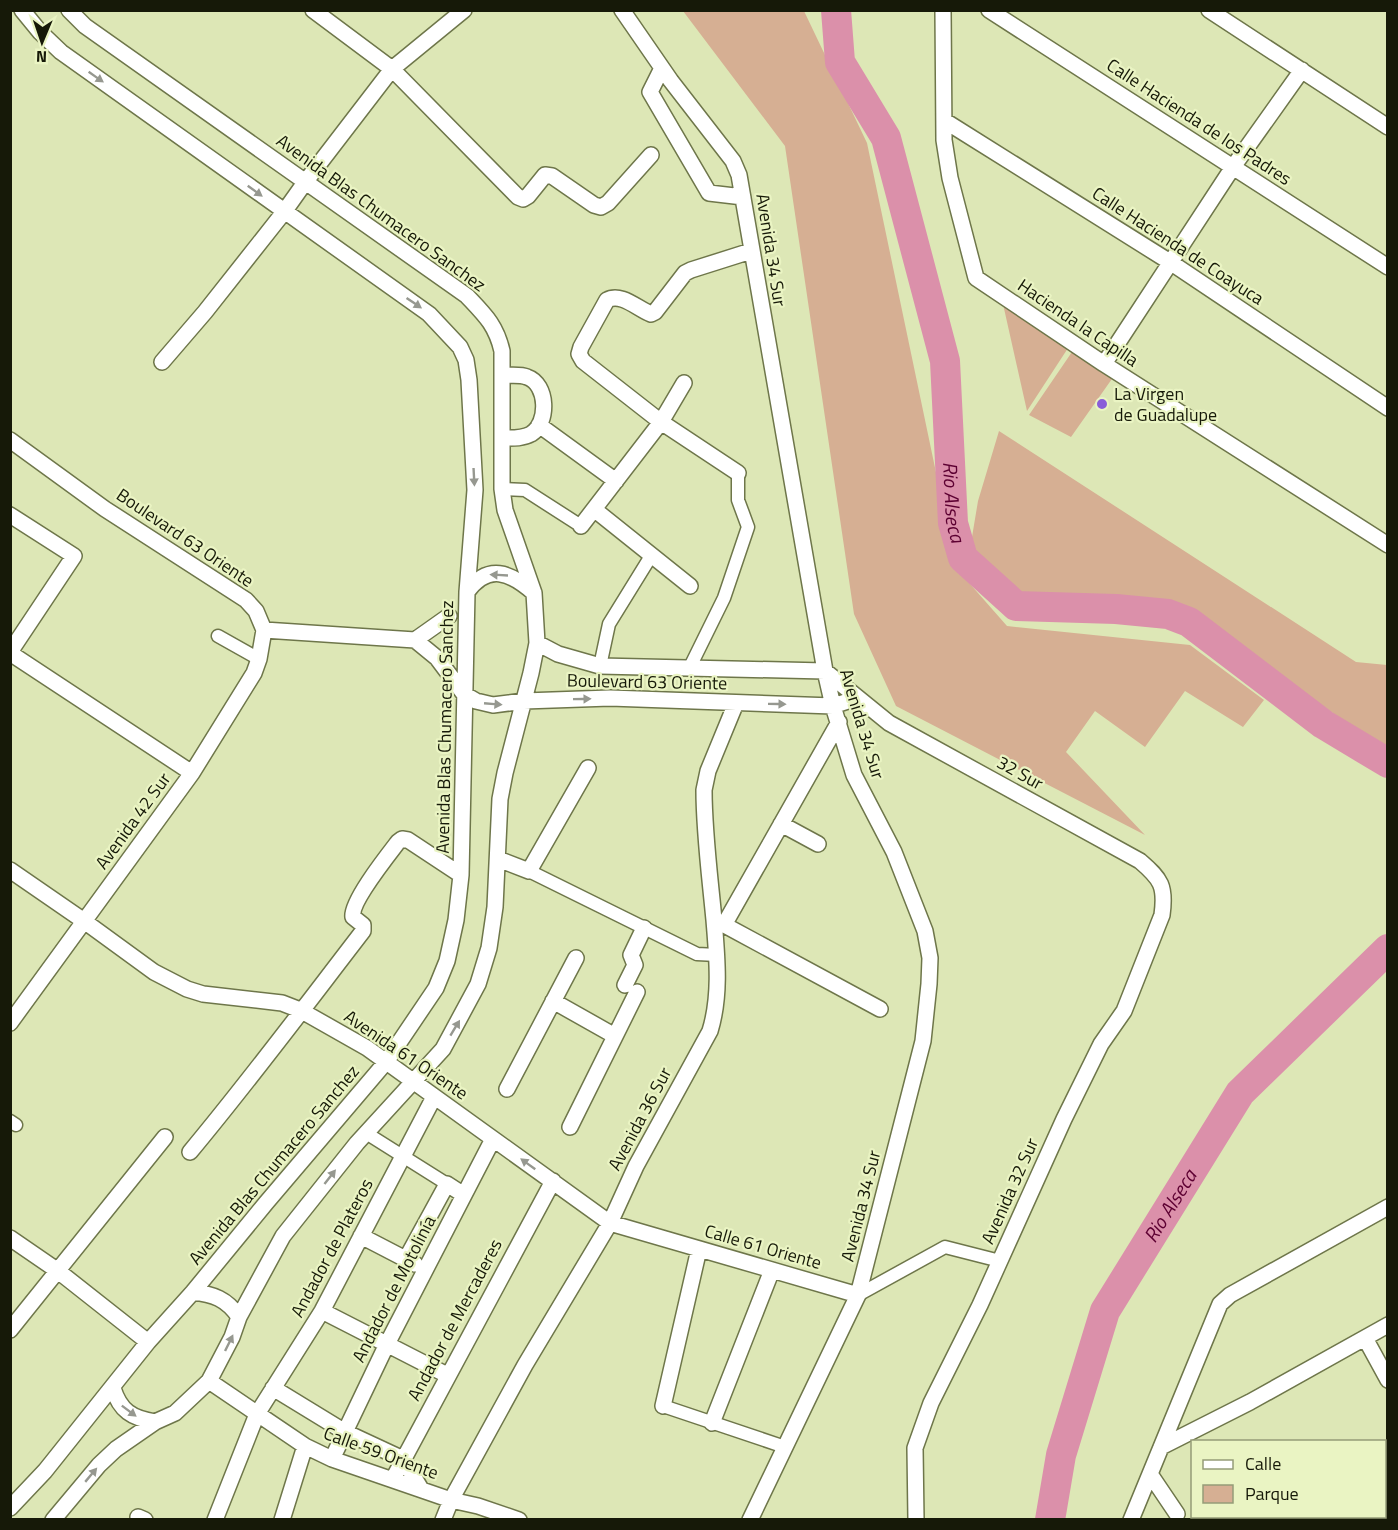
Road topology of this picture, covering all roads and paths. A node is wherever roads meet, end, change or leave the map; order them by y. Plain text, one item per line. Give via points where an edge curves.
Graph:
1 (22, 10) edge
2 (69, 10) edge
3 (313, 10) edge
4 (464, 10) edge
5 (622, 10) edge
6 (943, 10) edge
7 (989, 10) edge
8 (1209, 10) edge
9 (662, 68) junction
10 (392, 69) junction
11 (1302, 70) junction
12 (945, 121) junction
13 (1388, 127) edge
14 (651, 155) dead end
15 (1233, 167) junction
16 (306, 181) junction
17 (743, 197) junction
18 (284, 212) junction
19 (751, 251) junction
20 (1170, 262) junction
21 (1388, 267) edge
22 (162, 362) dead end
23 (1104, 364) junction
24 (502, 375) junction
25 (684, 383) dead end
26 (1388, 408) edge
27 (661, 422) junction
28 (539, 425) junction
29 (502, 438) junction
30 (10, 440) edge
31 (738, 473) joint
32 (616, 481) junction
33 (502, 489) junction
34 (595, 510) junction
35 (10, 515) edge
36 (581, 526) joint
37 (1388, 545) edge
38 (651, 556) junction
39 (690, 586) dead end
40 (466, 592) junction
41 (534, 593) junction
42 (449, 616) dead end
43 (264, 630) junction
44 (218, 636) dead end
45 (416, 640) junction
46 (537, 643) junction
47 (10, 652) edge
48 (259, 659) junction
49 (600, 666) junction
50 (690, 668) junction
51 (825, 670) junction
52 (464, 694) junction
53 (857, 698) junction
54 (524, 700) junction
55 (736, 703) junction
56 (832, 706) junction
57 (839, 722) junction
58 (588, 768) dead end
59 (192, 772) junction
60 (781, 824) junction
61 (818, 844) dead end
62 (498, 859) junction
63 (10, 870) edge
64 (529, 870) junction
65 (461, 875) junction
66 (1163, 884) joint
67 (84, 921) junction
68 (719, 922) junction
69 (644, 928) junction
70 (717, 955) junction
71 (576, 958) dead end
72 (553, 1001) junction
73 (880, 1009) dead end
74 (300, 1011) junction
75 (10, 1023) edge
76 (615, 1036) junction
77 (386, 1062) junction
78 (413, 1082) junction
79 (507, 1089) dead end
80 (434, 1097) junction
81 (570, 1127) dead end
82 (366, 1133) junction
83 (165, 1137) dead end
84 (493, 1139) junction
85 (190, 1152) dead end
86 (403, 1156) junction
87 (553, 1181) junction
88 (447, 1184) junction
89 (464, 1195) junction
90 (1388, 1207) edge
91 (610, 1223) junction
92 (361, 1236) junction
93 (10, 1238) edge
94 (699, 1249) junction
95 (406, 1259) junction
96 (1000, 1261) junction
97 (426, 1269) junction
98 (772, 1270) junction
99 (58, 1271) junction
100 (193, 1292) junction
101 (858, 1295) junction
102 (322, 1311) junction
103 (239, 1317) junction
104 (1388, 1325) edge
105 (10, 1330) edge
106 (1365, 1338) junction
107 (148, 1342) junction
108 (387, 1344) junction
109 (447, 1375) junction
110 (1388, 1380) edge
111 (209, 1381) junction
112 (114, 1388) junction
113 (273, 1388) junction
114 (663, 1406) joint
115 (257, 1414) junction
116 (156, 1422) junction
117 (712, 1423) junction
118 (345, 1432) junction
119 (305, 1446) junction
120 (785, 1447) junction
121 (1161, 1447) junction
122 (332, 1459) junction
123 (403, 1459) junction
124 (1150, 1473) junction
125 (393, 1479) junction
126 (421, 1489) junction
127 (451, 1500) junction
128 (10, 1508) edge
129 (1177, 1514) dead end
130 (517, 1519) edge
131 (53, 1520) edge
132 (215, 1520) edge
133 (282, 1520) edge
134 (443, 1520) edge
135 (750, 1520) edge
136 (916, 1520) edge
137 (1131, 1520) edge

1 -> 18 street, Avenida Blas Chumacero Sanchez via 60,52
2 - 16 street, Avenida Blas Chumacero Sanchez via 86,26
3 - 10 street
4 - 10 street
5 - 9 street, Avenida 34 Sur
6 - 12 street, Hacienda la Capilla
7 - 15 street, Calle Hacienda de los Padres
8 - 11 street
9 - 17 street, Avenida 34 Sur via 733,160
9 - 17 street via 650,92 709,193
10 - 14 street via 523,199 545,175 601,207
10 - 16 street
11 - 13 street
11 - 15 street
12 - 20 street, Calle Hacienda de Coayuca
12 - 23 street, Hacienda la Capilla via 948,170 976,278
15 - 20 street
15 - 21 street, Calle Hacienda de los Padres
16 - 18 street
16 - 24 street, Avenida Blas Chumacero Sanchez via 467,296 490,320 498,335
17 - 19 street, Avenida 34 Sur
18 - 22 street
18 -> 40 street, Avenida Blas Chumacero Sanchez via 429,314 460,347 469,380 475,490
19 - 27 street via 685,273 651,314 612,297 581,347 582,361
19 - 51 street, Avenida 34 Sur
20 - 23 street
20 - 26 street, Calle Hacienda de Coayuca
23 - 37 street, Hacienda la Capilla
24 - 28 street via 533,381 543,398
24 - 29 street, Avenida Blas Chumacero Sanchez
25 - 27 street
27 - 31 street
27 - 32 street
28 - 29 street via 529,436
28 - 32 street
29 - 33 street, Avenida Blas Chumacero Sanchez
30 - 43 street, Boulevard 63 Oriente via 105,509 246,600
31 - 50 street via 738,500 748,527 724,598
32 - 34 street
33 - 36 street via 525,490
33 - 41 street, Avenida Blas Chumacero Sanchez via 505,510
34 - 36 street
34 - 38 street
35 - 47 street via 75,556
38 - 39 street
38 - 49 street via 609,624
41 -> 40 street via 510,576 498,573 479,579
40 - 52 street, Avenida Blas Chumacero Sanchez
41 - 46 street, Avenida Blas Chumacero Sanchez
42 - 45 street
43 - 45 street
43 - 48 street, Avenida 42 Sur
44 - 48 street
45 - 52 street via 442,662
46 - 49 street, Boulevard 63 Oriente via 558,654
46 - 54 street, Avenida Blas Chumacero Sanchez
47 - 59 street
48 - 59 street, Avenida 42 Sur via 246,688
49 - 50 street, Boulevard 63 Oriente
50 - 51 street, Boulevard 63 Oriente
51 - 53 street, 32 Sur
51 - 56 street, Avenida 34 Sur
52 -> 54 street, Boulevard 63 Oriente via 493,705
52 - 65 street, Avenida Blas Chumacero Sanchez
53 - 56 street
53 - 66 street, 32 Sur via 889,723 1140,861
54 -> 55 street, Boulevard 63 Oriente via 610,698
54 - 62 street, Avenida Blas Chumacero Sanchez via 500,799
55 -> 56 street, Boulevard 63 Oriente
55 - 68 street, Avenida 36 Sur via 704,790
56 - 57 street, Avenida 34 Sur
57 - 60 street
57 - 101 street, Avenida 34 Sur via 854,776 894,852 925,931 930,958 922,1041
58 - 64 street
59 - 67 street, Avenida 42 Sur
60 - 61 street
60 - 68 street
62 - 64 street
78 -> 62 street, Avenida Blas Chumacero Sanchez via 443,1049 478,984 489,948
63 - 67 street, Avenida 61 Oriente
64 - 69 street
65 - 74 street via 408,840 398,842 353,911 363,931
65 - 77 street, Avenida Blas Chumacero Sanchez via 447,961 436,988
66 - 96 street, Avenida 32 Sur via 1162,915 1124,1011 1101,1044 1068,1110
67 - 74 street, Avenida 61 Oriente via 154,972 188,989 282,1003
67 - 75 street, Avenida 42 Sur
68 - 70 street, Avenida 36 Sur
68 - 73 street
69 - 70 street via 697,954
69 - 76 street via 631,955 635,965 631,988
70 - 91 street, Avenida 36 Sur via 717,998 710,1030 636,1166
71 - 72 street
72 - 76 street
72 - 79 street
74 - 77 street, Avenida 61 Oriente
74 - 85 street
76 - 81 street
77 - 78 street, Avenida 61 Oriente
77 - 100 street, Avenida Blas Chumacero Sanchez
78 - 80 street, Avenida 61 Oriente
78 - 82 street, Avenida Blas Chumacero Sanchez
80 - 84 street, Avenida 61 Oriente
80 - 86 street, Andador de Plateros
82 - 86 street
103 -> 82 street, Avenida Blas Chumacero Sanchez via 283,1236
83 - 99 street
87 -> 84 street, Avenida 61 Oriente
84 - 89 street, Andador de Motolinía
86 - 88 street
86 - 92 street, Andador de Plateros
87 - 91 street, Avenida 61 Oriente
87 - 109 street, Andador de Mercaderes
88 - 89 street
88 - 95 street
89 - 97 street, Andador de Motolinía
90 - 121 street via 1220,1304
91 - 94 street, Calle 61 Oriente
91 - 127 street, Avenida 36 Sur via 525,1365
92 - 95 street
92 - 102 street, Andador de Plateros
93 - 99 street
94 - 98 street, Calle 61 Oriente
94 - 114 street
95 - 97 street
96 - 101 street via 945,1246
96 - 136 street, Avenida 32 Sur via 920,1432 914,1466
97 - 108 street, Andador de Motolinía
98 - 101 street, Calle 61 Oriente
98 - 117 street
99 - 105 street
99 - 107 street
100 - 103 street via 221,1298
100 - 107 street, Avenida Blas Chumacero Sanchez
101 - 120 street, Avenida 34 Sur
102 - 108 street
102 - 113 street, Andador de Plateros
111 -> 103 street, Avenida Blas Chumacero Sanchez
104 - 106 street
106 - 110 street
106 - 121 street
107 - 112 street, Avenida Blas Chumacero Sanchez
108 - 109 street
108 - 118 street, Andador de Motolinía
109 - 123 street, Andador de Mercaderes
111 - 115 street, Calle 59 Oriente
111 - 116 street, Avenida Blas Chumacero Sanchez via 175,1413
112 -> 116 street via 118,1402 130,1414
112 - 128 street, Avenida Blas Chumacero Sanchez
113 - 115 street, Andador de Plateros
113 - 118 street
114 - 117 street
115 - 119 street, Calle 59 Oriente
115 - 132 street, Andador de Plateros
131 -> 116 street, Avenida Blas Chumacero Sanchez via 99,1465
117 - 120 street
118 - 122 street, Andador de Motolinía
118 - 123 street
119 - 122 street, Calle 59 Oriente
119 - 133 street
120 - 135 street, Avenida 34 Sur
121 - 124 street
122 - 125 street, Calle 59 Oriente
123 - 125 street, Andador de Mercaderes
123 - 126 street
124 - 129 street
124 - 137 street
125 - 126 street, Calle 59 Oriente
126 - 127 street, Calle 59 Oriente
127 - 130 street, Calle 59 Oriente
127 - 134 street, Avenida 36 Sur

